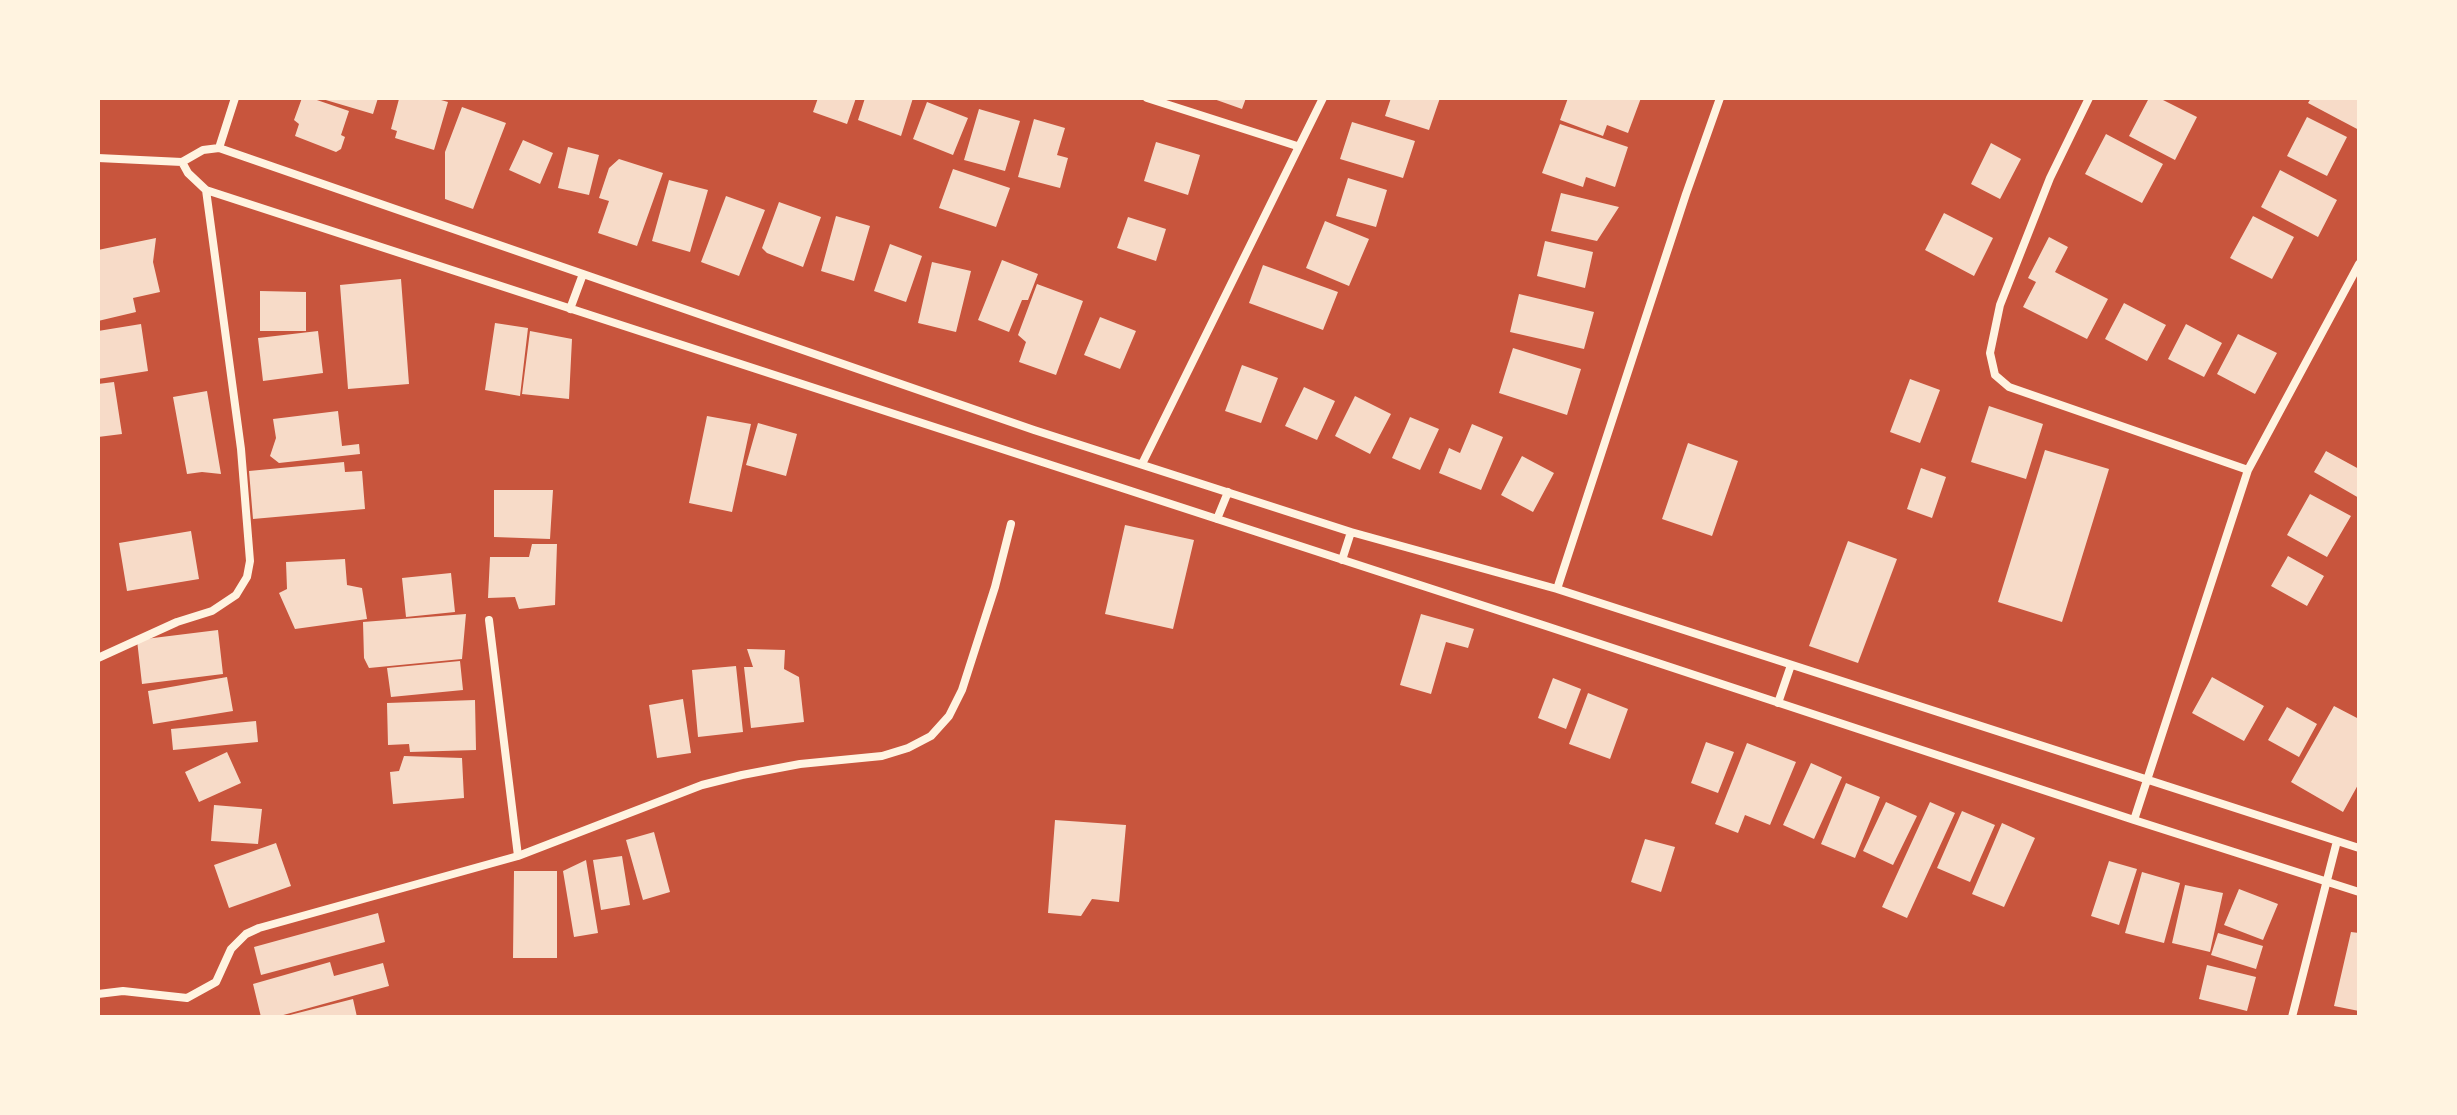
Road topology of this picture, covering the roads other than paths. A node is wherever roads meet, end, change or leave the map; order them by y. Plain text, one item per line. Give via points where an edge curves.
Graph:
1 (235, 98) edge
2 (1147, 98) edge
3 (1323, 98) edge
4 (1720, 98) edge
5 (2089, 98) edge
6 (1297, 146) junction
7 (219, 148) junction
8 (98, 158) edge
9 (182, 162) junction
10 (206, 190) junction
11 (2359, 264) edge
12 (583, 274) junction
13 (570, 309) junction
14 (1142, 464) junction
15 (2248, 470) junction
16 (1228, 492) junction
17 (1217, 519) junction
18 (1011, 524) dead end
19 (1351, 532) junction
20 (1342, 560) junction
21 (1557, 589) junction
22 (489, 620) dead end
23 (98, 658) edge
24 (1791, 665) junction
25 (1778, 703) junction
26 (2146, 780) junction
27 (2134, 820) junction
28 (2337, 841) junction
29 (2359, 848) edge
30 (518, 856) junction
31 (2327, 881) junction
32 (2359, 892) edge
33 (98, 994) edge
34 (2292, 1017) edge

1 - 7 street
2 - 6 street
3 - 6 street
4 - 21 street
5 - 15 street via 2050,178 2000,305 1990,353 1995,375 2009,387
6 - 14 street
7 - 9 street
7 - 12 street
8 - 9 street
9 - 10 street
10 - 13 street
10 - 23 street via 241,449 247,577 236,595 212,611
11 - 15 street
12 - 13 street
12 - 14 street
13 - 17 street
14 - 16 street
15 - 26 street
16 - 17 street
16 - 19 street
17 - 20 street
18 - 30 street via 972,665 949,716 931,736 882,756 800,764 702,785
19 - 20 street
19 - 21 street
20 - 25 street
21 - 24 street
22 - 30 street
24 - 25 street
24 - 26 street
25 - 27 street
26 - 27 street
26 - 28 street
27 - 31 street
28 - 29 street
28 - 31 street
30 - 33 street via 259,928 231,949 216,982 187,998 123,991
31 - 32 street
31 - 34 street

